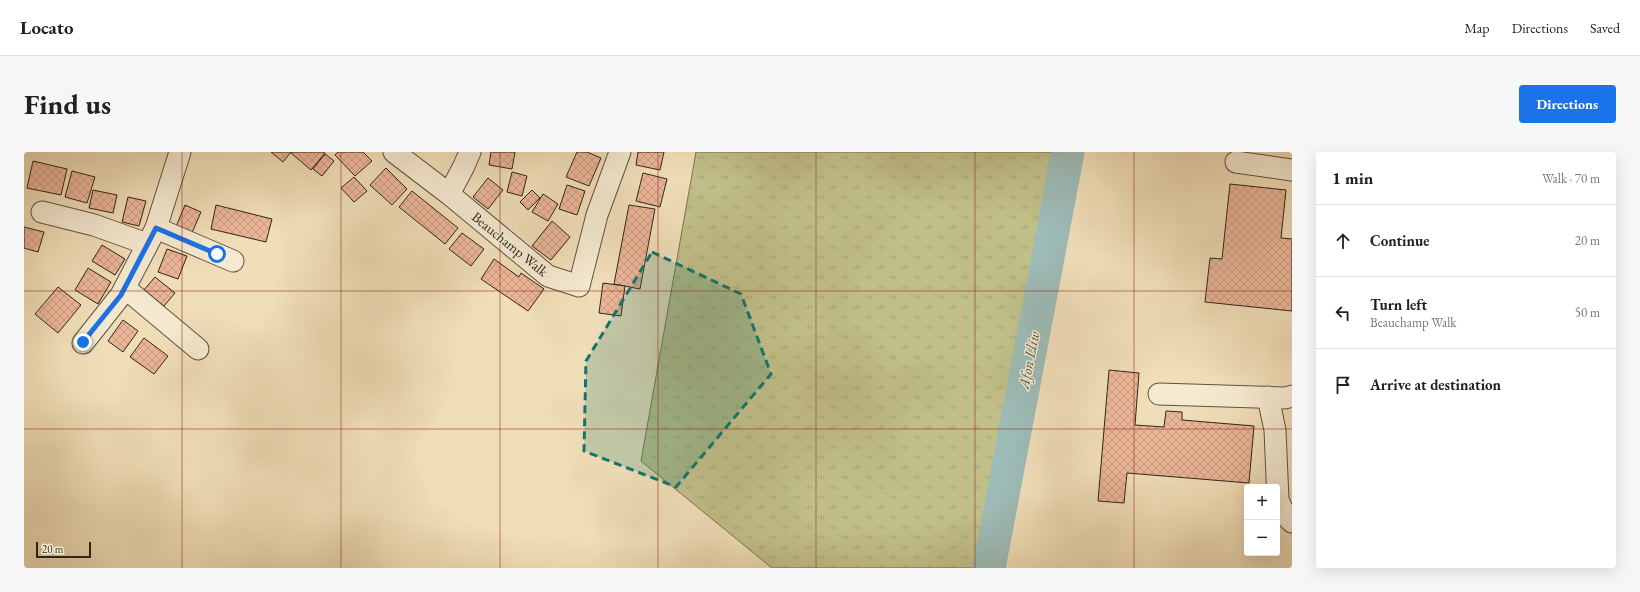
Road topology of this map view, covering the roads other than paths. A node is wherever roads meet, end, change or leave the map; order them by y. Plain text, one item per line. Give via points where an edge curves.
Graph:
1 (180, 152) edge
2 (394, 152) edge
3 (470, 152) edge
4 (620, 152) edge
5 (1236, 162) dead end
6 (1292, 170) edge
7 (449, 194) junction
8 (42, 212) dead end
9 (152, 236) junction
10 (233, 261) dead end
11 (125, 288) junction
12 (83, 342) dead end
13 (198, 349) dead end
14 (1159, 394) dead end
15 (1292, 396) edge
16 (1268, 397) junction
17 (1292, 522) edge

1 - 9 street
2 - 7 street, Beauchamp Walk
3 - 7 street
4 - 7 street, Beauchamp Walk via 597,215 579,286 548,276
5 - 6 street
8 - 9 street
9 - 10 street
9 - 11 street
11 - 12 street
11 - 13 street
14 - 16 street
15 - 16 street
16 - 17 street via 1275,430 1278,500 1285,515

